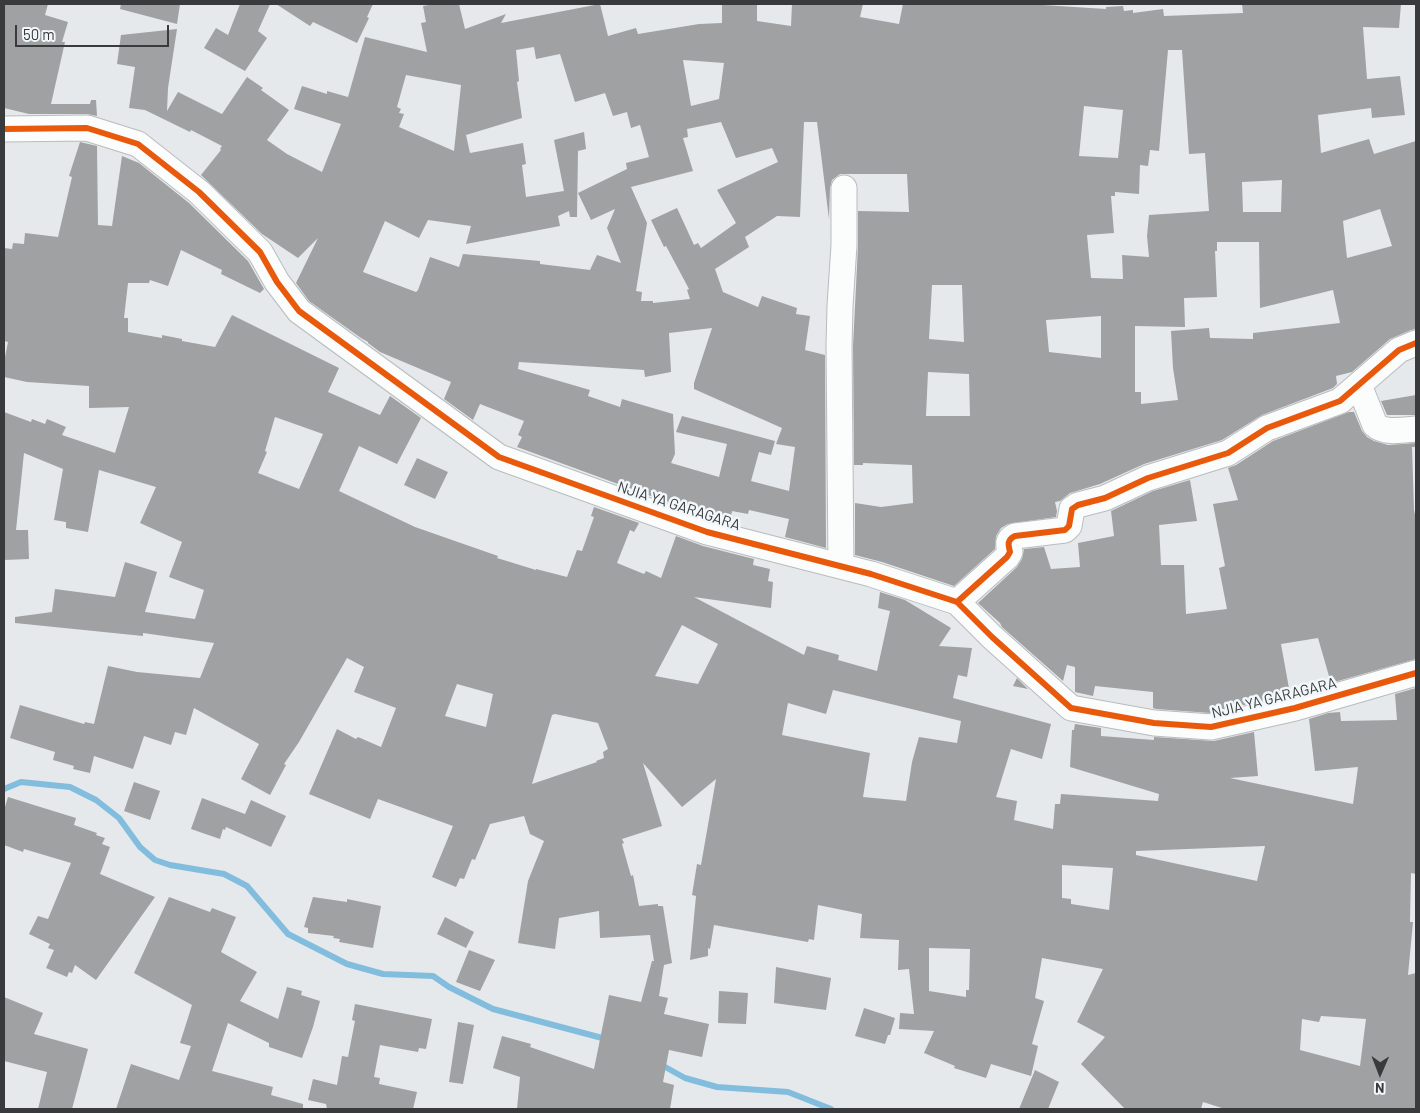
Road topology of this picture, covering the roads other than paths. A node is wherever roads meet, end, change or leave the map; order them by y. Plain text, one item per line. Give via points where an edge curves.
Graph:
1 (4, 130) edge
2 (844, 188) dead end
3 (1416, 343) edge
4 (1359, 385) junction
5 (1416, 429) edge
6 (841, 566) junction
7 (957, 602) junction
8 (1416, 673) edge

1 - 6 street, NJIA YA GARAGARA via 87,128 138,144 199,192 260,252 299,311 499,457 707,532
2 - 6 street via 839,346
3 - 4 street via 1399,350
4 - 5 street via 1379,429
4 - 7 street via 1340,401 1267,428 1228,453 1148,478 1105,498 1078,505 1072,509 1069,526 1065,530 1015,536 1008,543 1010,552 1007,557
6 - 7 street, NJIA YA GARAGARA
7 - 8 street, NJIA YA GARAGARA via 1071,708 1154,724 1211,727 1295,708

